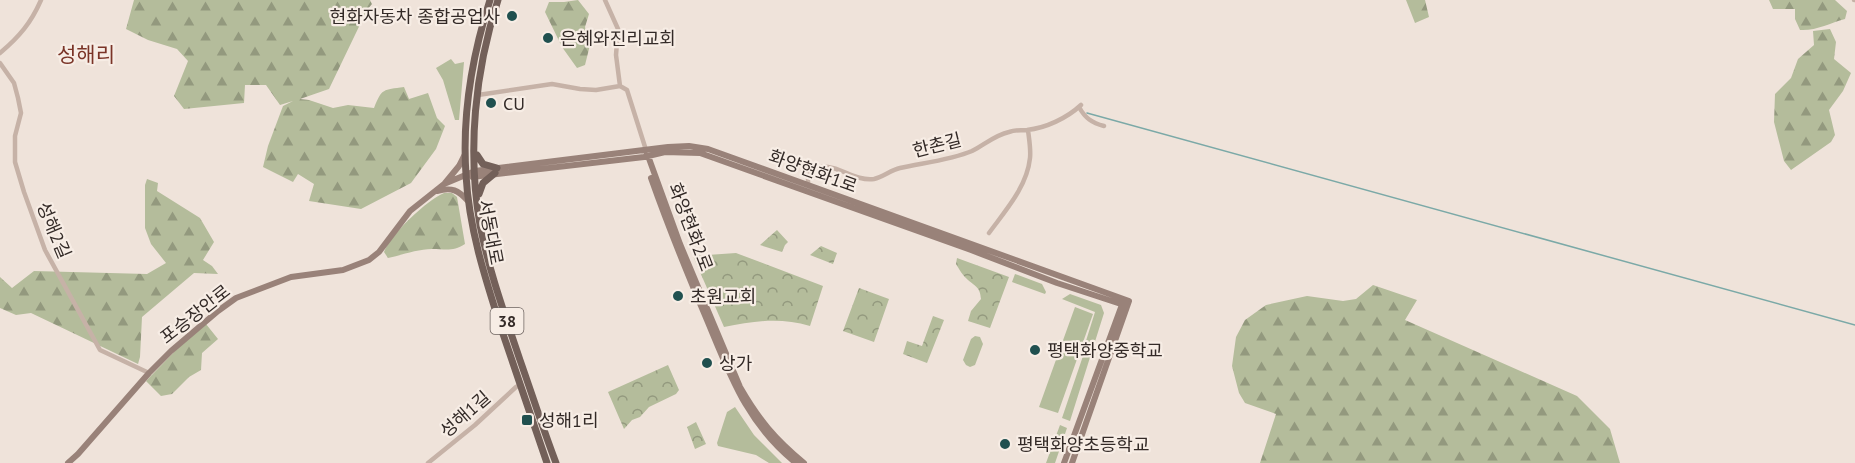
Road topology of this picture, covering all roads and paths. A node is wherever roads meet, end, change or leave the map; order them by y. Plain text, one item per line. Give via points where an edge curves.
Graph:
1 (41, 0) edge
2 (490, 0) edge
3 (498, 0) edge
4 (605, 0) edge
5 (0, 54) edge
6 (0, 63) edge
7 (620, 86) junction
8 (478, 96) junction
9 (1104, 126) dead end
10 (1028, 130) junction
11 (475, 150) junction
12 (466, 151) junction
13 (645, 153) junction
14 (496, 171) junction
15 (475, 173) junction
16 (466, 177) junction
17 (444, 184) junction
18 (808, 185) junction
19 (436, 190) junction
20 (477, 199) junction
21 (468, 201) junction
22 (989, 233) dead end
23 (1126, 303) junction
24 (149, 373) junction
25 (520, 385) junction
26 (68, 463) edge
27 (428, 463) edge
28 (547, 463) edge
29 (556, 463) edge
30 (796, 463) edge
31 (804, 463) edge
32 (1064, 463) edge
33 (1072, 463) edge

1 - 5 street via 33,18
2 - 12 main road, 서동대로 / 38 via 475,53 462,126
3 - 8 main road, 서동대로 / 38 via 487,37
4 - 7 street via 618,29
6 - 24 street, 성해2길 via 14,83 18,98 21,113 15,136 15,162 45,250 100,350
7 - 8 street via 596,90 552,84
7 - 13 street via 627,90
8 - 11 main road, 서동대로 / 38
9 - 10 street, 한촌길 via 1087,119 1080,106 1048,125
10 - 18 street, 한촌길 via 1008,132 971,151 899,168 876,178 848,174 826,165 814,168 808,172
10 - 22 street via 1027,173
11 - 14 main road via 480,162
11 - 15 main road, 서동대로 / 38
12 - 16 main road, 서동대로 / 38
12 - 17 street
13 - 14 street, 화양현화1로
13 - 18 street, 화양현화1로 via 688,146 708,149
13 - 23 street, 화양현화1로 via 710,156
13 - 30 street, 화양현화2로 via 675,246 734,385 756,421
13 - 31 street, 화양현화2로 via 740,387 773,436
14 - 15 street, 화양현화1로
14 - 20 main road via 483,183
15 - 16 street, 화양현화1로
15 - 20 main road, 서동대로 / 38
16 - 17 street
16 - 19 street
16 - 21 main road, 서동대로 / 38
17 - 19 street
18 - 23 street, 화양현화1로
19 - 21 street via 455,189
19 - 24 street, 포승장안로 via 410,211 369,260 343,270 291,277 236,298
20 - 29 main road, 서동대로 / 38 via 494,286
21 - 25 main road, 서동대로 / 38 via 482,269
23 - 32 street
23 - 33 street
24 - 26 street, 포승장안로
25 - 27 street, 성해1길
25 - 28 main road, 서동대로 / 38

